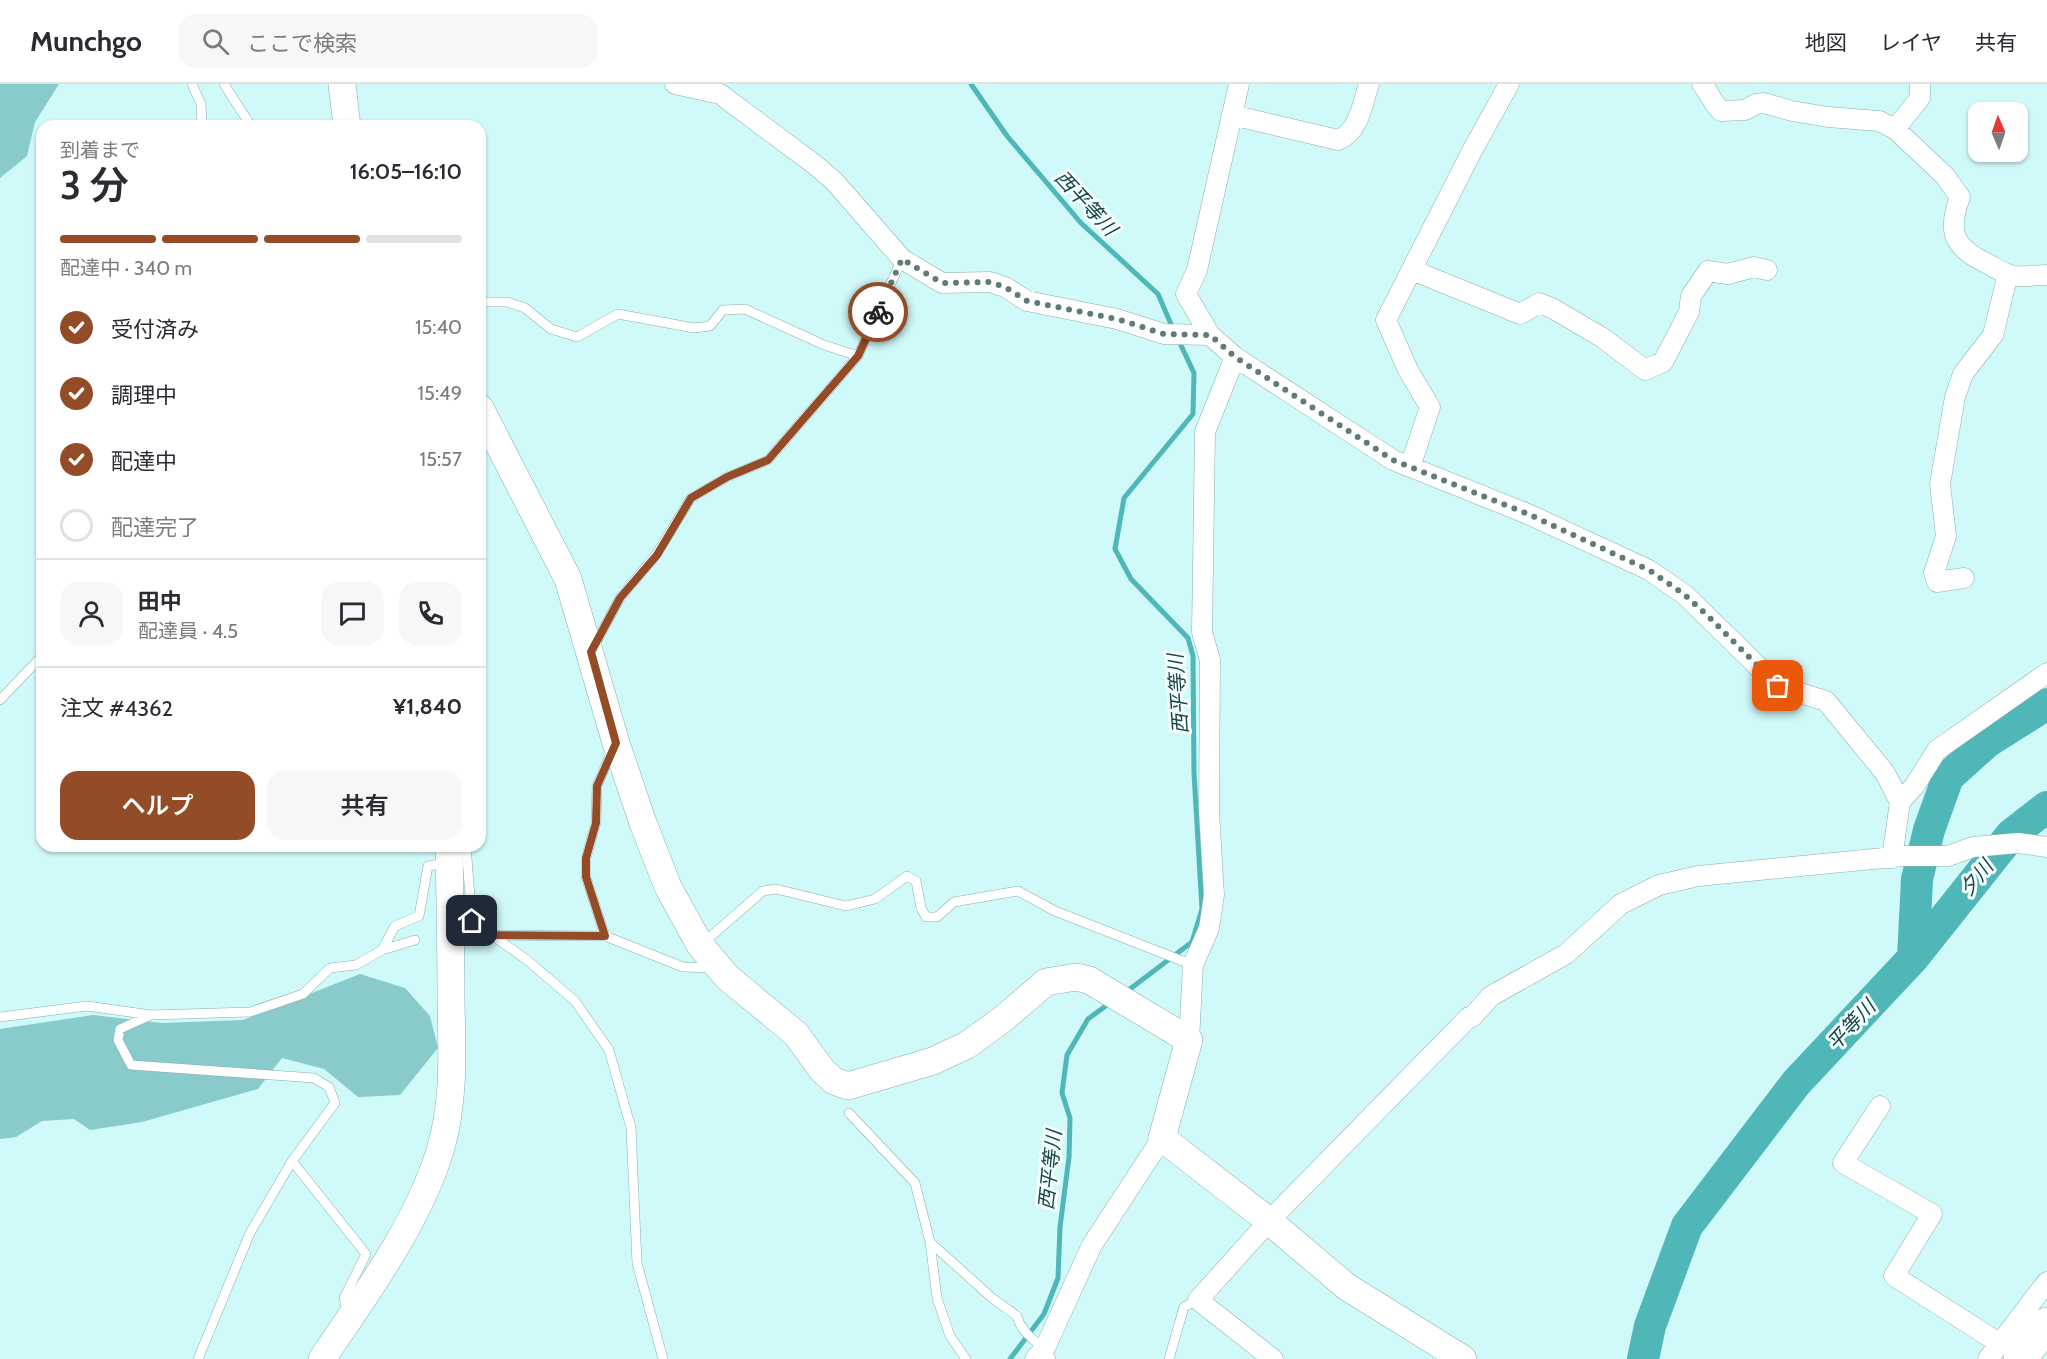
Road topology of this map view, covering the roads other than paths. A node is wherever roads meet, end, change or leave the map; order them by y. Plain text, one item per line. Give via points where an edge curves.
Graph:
1 (192, 84) edge
2 (224, 84) edge
3 (342, 84) edge
4 (675, 84) edge
5 (1239, 84) edge
6 (1369, 84) edge
7 (1509, 84) edge
8 (1702, 84) edge
9 (1920, 84) edge
10 (1232, 115) junction
11 (202, 120) edge
12 (247, 120) edge
13 (346, 120) edge
14 (1895, 129) junction
15 (902, 259) junction
16 (1412, 270) junction
17 (1767, 270) dead end
18 (2008, 274) junction
19 (2047, 275) edge
20 (486, 302) edge
21 (1200, 336) junction
22 (858, 356) junction
23 (1235, 357) junction
24 (486, 420) edge
25 (1410, 467) junction
26 (1964, 578) dead end
27 (591, 652) junction
28 (36, 663) edge
29 (2047, 673) edge
30 (0, 700) edge
31 (616, 743) junction
32 (1900, 802) junction
33 (2047, 847) edge
34 (455, 852) edge
35 (1898, 857) junction
36 (489, 935) junction
37 (605, 936) junction
38 (415, 940) dead end
39 (470, 940) dead end
40 (700, 945) junction
41 (382, 950) junction
42 (1190, 964) junction
43 (719, 967) junction
44 (151, 1015) junction
45 (0, 1017) edge
46 (1189, 1040) junction
47 (1880, 1106) dead end
48 (849, 1113) dead end
49 (1162, 1138) junction
50 (292, 1161) junction
51 (1269, 1221) junction
52 (930, 1242) junction
53 (2047, 1282) edge
54 (1198, 1300) junction
55 (348, 1319) junction
56 (2047, 1324) edge
57 (1043, 1353) edge
58 (2002, 1354) edge
59 (198, 1359) edge
60 (322, 1359) edge
61 (663, 1359) edge
62 (966, 1359) edge
63 (1169, 1359) edge
64 (1273, 1359) edge
65 (1463, 1359) edge

1 - 11 lane via 201,104
2 - 12 lane
3 - 13 street
4 - 15 street via 720,94 814,164 834,181
5 - 10 street
6 - 10 street via 1355,128 1338,140
7 - 16 street
8 - 14 street via 1721,111 1731,113 1764,103 1819,116 1879,121
9 - 14 street via 1920,98
10 - 21 street via 1197,270 1186,294
14 - 18 street via 1944,175 1960,197 1955,210 1958,244 1965,253
15 - 21 street via 942,283 990,282 1027,301 1117,319 1164,334
15 - 22 lane
16 - 17 street via 1520,314 1539,303 1552,308 1603,338 1645,370 1663,362 1689,312 1691,296 1708,271 1728,274 1754,267
16 - 25 street via 1386,320 1408,370 1431,407
18 - 19 street
18 - 26 street via 1994,335 1963,374 1944,453 1941,484 1946,536 1934,573 1937,582
20 - 22 lane via 507,302 525,308 551,329 577,336 618,315 694,328 710,326 723,310 745,309
21 - 23 street
22 - 27 lane via 768,460 691,498 657,555 620,598
23 - 25 street via 1393,460
23 - 42 street via 1205,432 1202,632 1210,660 1209,811 1214,895 1209,928
24 - 27 street via 568,579
25 - 32 street via 1528,514 1649,570 1692,601 1778,686 1826,701 1885,773
27 - 31 street
28 - 30 lane
29 - 32 street via 1937,750
31 - 37 lane via 597,786 596,823 586,858 586,877
31 - 40 street via 668,887
32 - 35 street
33 - 35 street via 2018,843 1973,847 1948,856
34 - 36 lane via 472,921
34 - 41 lane via 428,866 419,916 395,926
34 - 55 street via 453,1053 449,1108 439,1154 420,1200
35 - 51 street via 1698,876 1659,885 1621,904 1566,954 1491,996
36 - 37 lane
36 - 39 lane
36 - 61 lane via 575,1000 609,1050 631,1128 637,1263
37 - 43 lane via 683,967
38 - 41 lane
40 - 42 lane via 763,891 776,889 846,906 875,899 907,876 916,881 926,917 937,917 954,902 1018,891 1055,911
40 - 43 street
41 - 44 lane via 356,964 330,968 303,994 250,1012
42 - 46 street
43 - 46 street via 750,998 796,1034 822,1070 834,1081 848,1086 933,1061 967,1046 1035,989 1054,979 1089,980
44 - 45 lane via 87,1006
44 - 50 lane via 120,1029 118,1040 131,1065 314,1078 329,1087 335,1103
46 - 49 street
47 - 58 street via 1843,1162 1932,1214 1894,1276
48 - 52 lane via 915,1183
49 - 51 street
49 - 57 street via 1092,1245
50 - 55 lane via 366,1254 344,1298
50 - 59 lane via 250,1233
51 - 54 street
51 - 65 street via 1347,1287
52 - 57 lane via 1017,1316 1020,1328
52 - 62 lane via 937,1299 950,1336
53 - 58 street
54 - 63 lane via 1184,1307
54 - 64 street
55 - 60 street
56 - 58 highway

